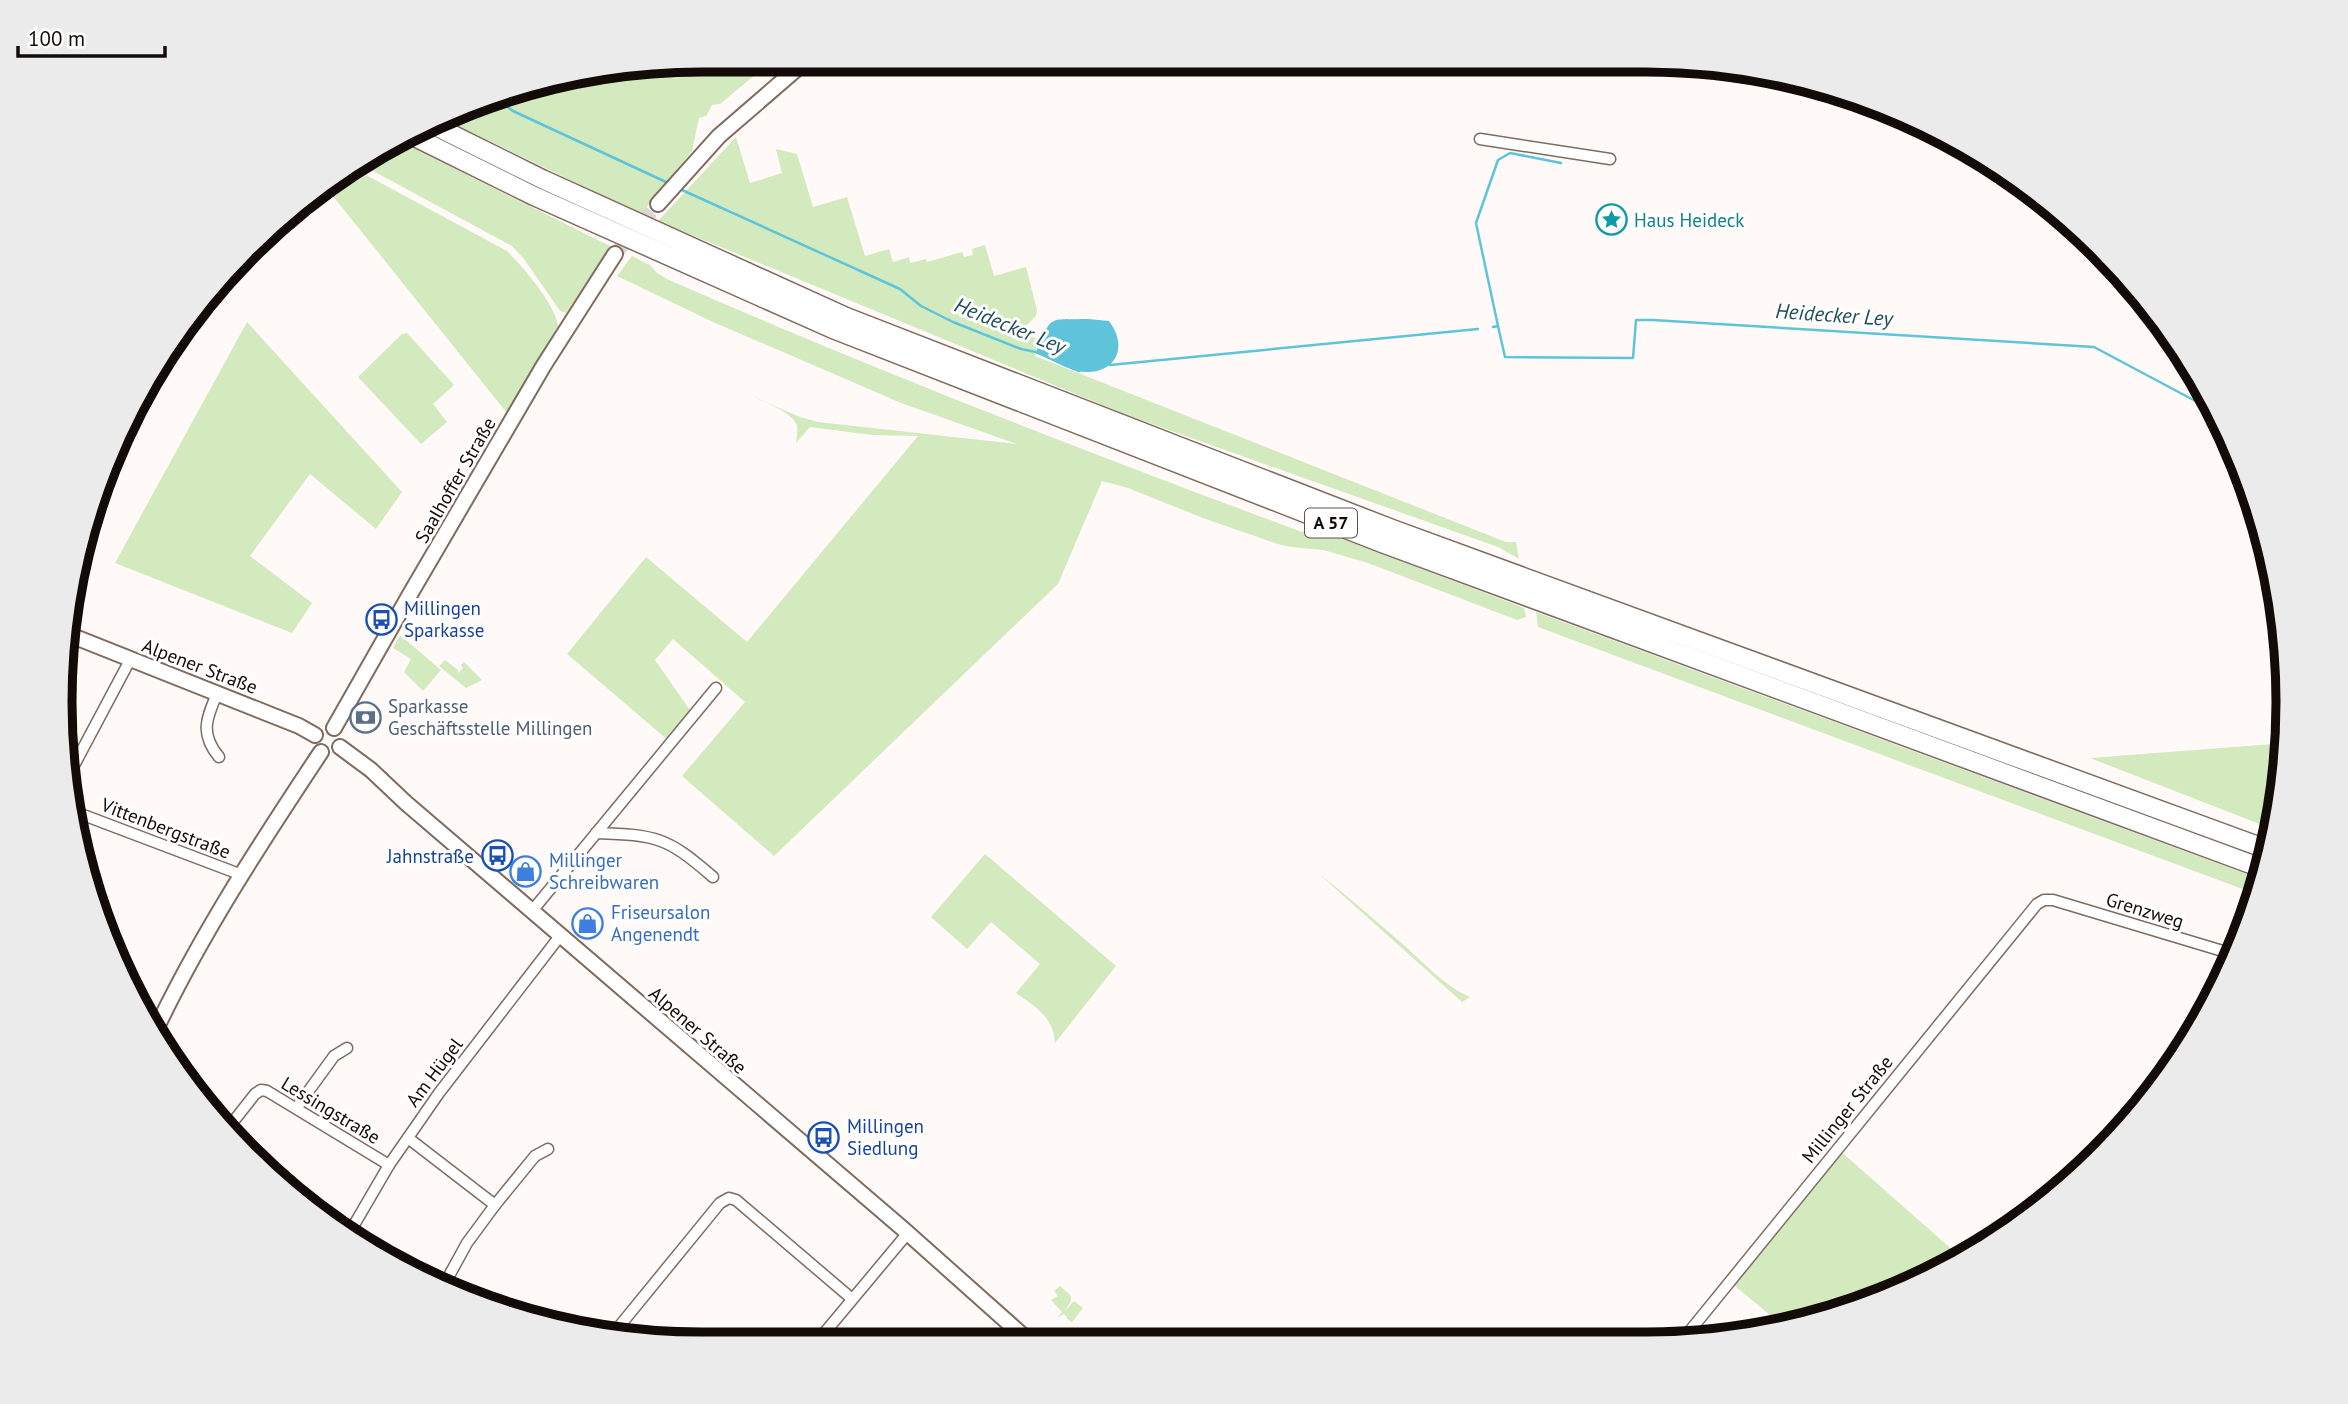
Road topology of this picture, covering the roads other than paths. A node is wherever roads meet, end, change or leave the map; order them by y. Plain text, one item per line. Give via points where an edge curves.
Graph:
1 (793, 72) edge
2 (441, 129) edge
3 (419, 139) edge
4 (1480, 139) dead end
5 (1610, 159) dead end
6 (658, 204) tunnel mouth
7 (615, 254) tunnel mouth
8 (75, 637) edge
9 (130, 660) junction
10 (716, 688) dead end
11 (217, 694) junction
12 (334, 728) junction
13 (315, 735) junction
14 (340, 747) junction
15 (321, 752) junction
16 (219, 757) dead end
17 (75, 763) edge
18 (82, 815) edge
19 (596, 833) junction
20 (2259, 846) edge
21 (2255, 866) edge
22 (242, 875) junction
23 (713, 877) dead end
24 (2044, 900) joint
25 (532, 911) junction
26 (560, 936) junction
27 (2224, 951) edge
28 (159, 1022) edge
29 (347, 1048) dead end
30 (297, 1107) junction
31 (233, 1123) edge
32 (408, 1138) junction
33 (548, 1149) dead end
34 (389, 1165) junction
35 (495, 1205) junction
36 (353, 1227) edge
37 (907, 1234) junction
38 (448, 1278) edge
39 (851, 1298) junction
40 (619, 1327) edge
41 (1690, 1331) edge
42 (825, 1332) edge
43 (1018, 1332) edge

1 - 6 street via 719,136
2 - 20 highway, A 57 via 846,317 1392,529
3 - 21 highway, A 57 via 534,196 846,334 1382,543
4 - 5 street
7 - 12 street, Saalhoffer Straße via 544,365
8 - 9 street, Alpener Straße
9 - 11 street, Alpener Straße
9 - 17 street
10 - 19 street
11 - 13 street, Alpener Straße
11 - 16 street via 206,733
12 - 13 street via 321,728
12 - 14 street
13 - 15 street via 314,743
14 - 15 street via 333,753
14 - 25 street, Alpener Straße
15 - 22 street
18 - 22 street, Vittenbergstraße
19 - 23 street via 663,840
19 - 25 street
22 - 28 street
24 - 27 street, Grenzweg
24 - 41 street, Millinger Straße
25 - 26 street, Alpener Straße
26 - 32 street, Am Hügel
26 - 37 street, Alpener Straße
29 - 30 street via 334,1056
30 - 31 street, Lessingstraße via 261,1090
30 - 34 street, Lessingstraße
32 - 34 street, Am Hügel
32 - 35 street
33 - 35 street via 534,1156
34 - 36 street, Am Hügel
35 - 38 street
37 - 39 street
37 - 43 street, Alpener Straße
39 - 40 street via 729,1198 720,1203
39 - 42 street

